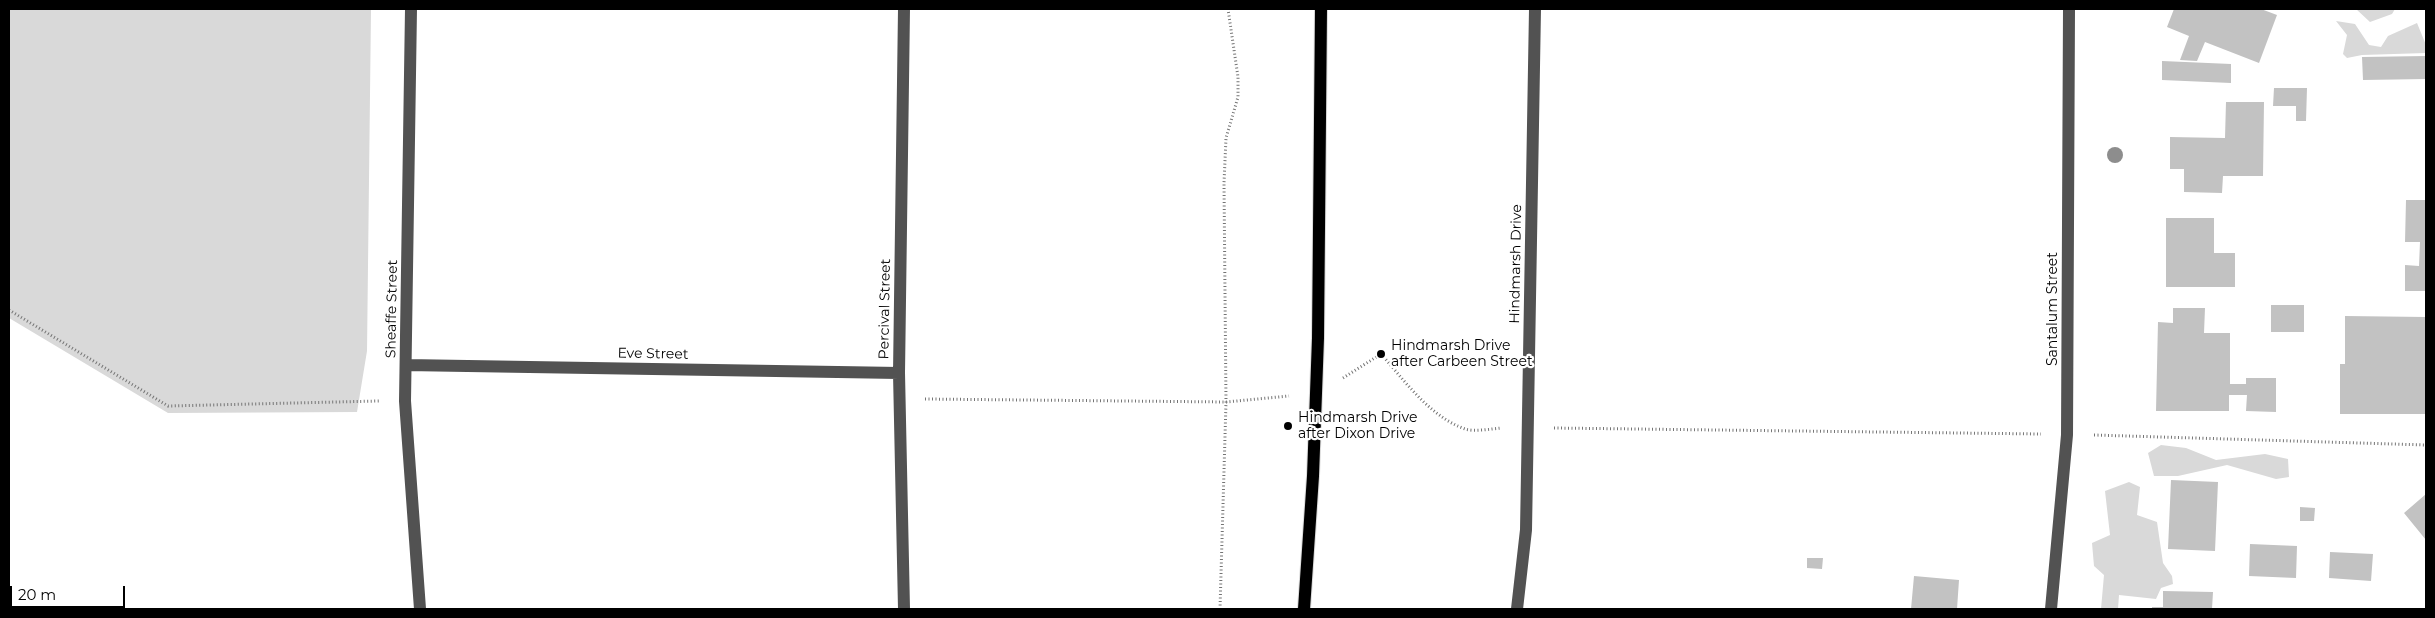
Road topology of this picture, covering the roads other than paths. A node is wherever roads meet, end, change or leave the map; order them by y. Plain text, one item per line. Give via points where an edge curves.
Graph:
1 (411, 9) edge
2 (904, 9) edge
3 (1321, 9) edge
4 (1535, 9) edge
5 (2069, 9) edge
6 (406, 365) junction
7 (899, 373) junction
8 (420, 609) edge
9 (904, 609) edge
10 (1304, 609) edge
11 (1517, 609) edge
12 (2051, 609) edge

1 - 6 street, Sheaffe Street
2 - 7 street, Percival Street
3 - 10 main road via 1316,394
4 - 11 street, Hindmarsh Drive via 1526,530
5 - 12 street, Santalum Street via 2067,435
6 - 7 street, Eve Street
6 - 8 street, Sheaffe Street via 405,401
7 - 9 street, Percival Street

